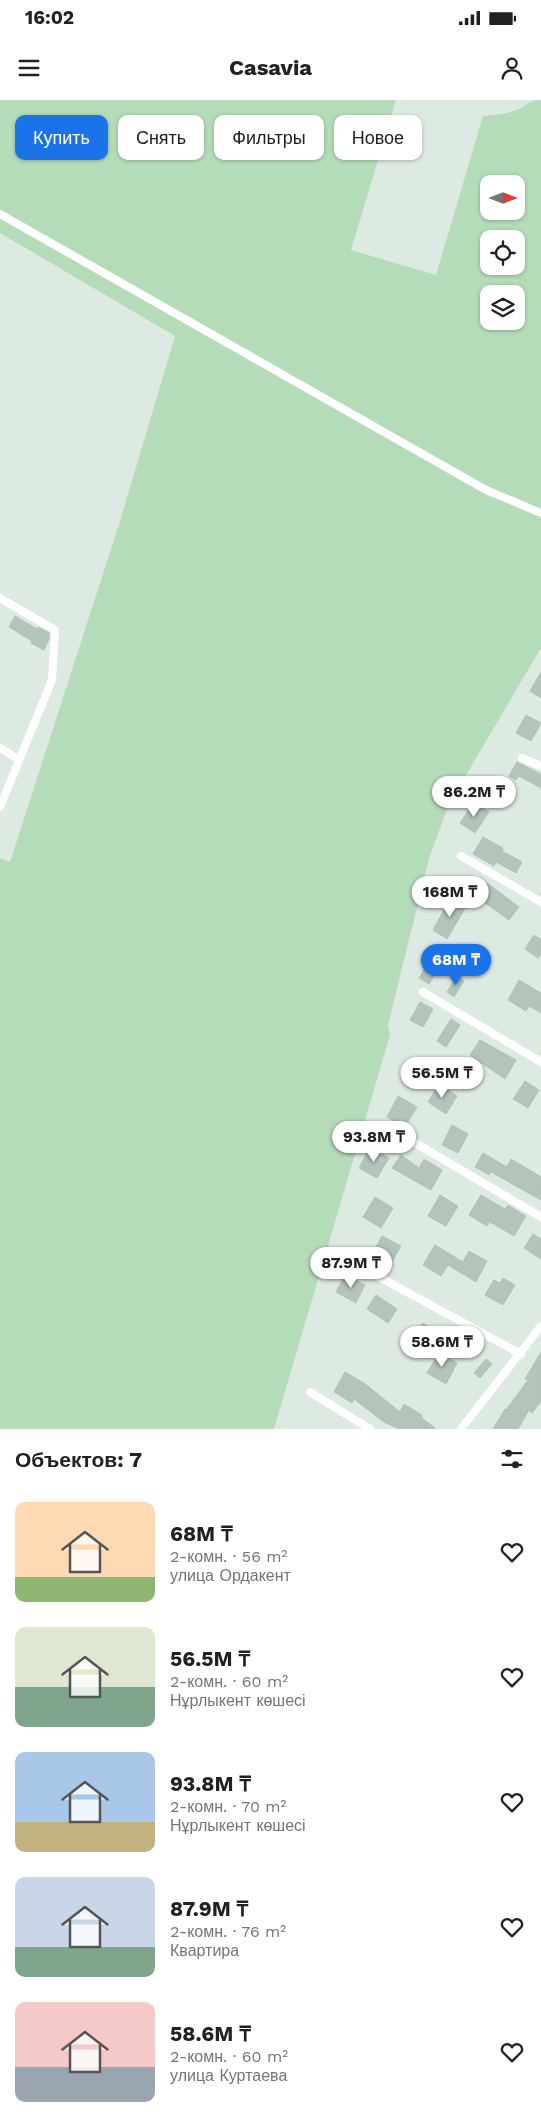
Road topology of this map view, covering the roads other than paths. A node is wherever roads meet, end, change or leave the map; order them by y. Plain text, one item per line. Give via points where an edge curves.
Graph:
1 (0, 214) edge
2 (541, 513) edge
3 (0, 598) edge
4 (0, 748) edge
5 (522, 758) dead end
6 (18, 759) junction
7 (541, 766) edge
8 (0, 807) edge
9 (461, 856) dead end
10 (541, 902) edge
11 (423, 992) dead end
12 (541, 1062) edge
13 (395, 1131) dead end
14 (541, 1217) edge
15 (346, 1259) dead end
16 (540, 1331) edge
17 (521, 1354) junction
18 (310, 1392) dead end
19 (370, 1429) edge
20 (461, 1429) edge

1 - 2 street via 486,490
3 - 6 street via 55,630 52,680
4 - 6 street
5 - 7 street
6 - 8 street
9 - 10 street
11 - 12 street
13 - 14 street
15 - 17 street
16 - 17 street
17 - 20 street
18 - 19 street

